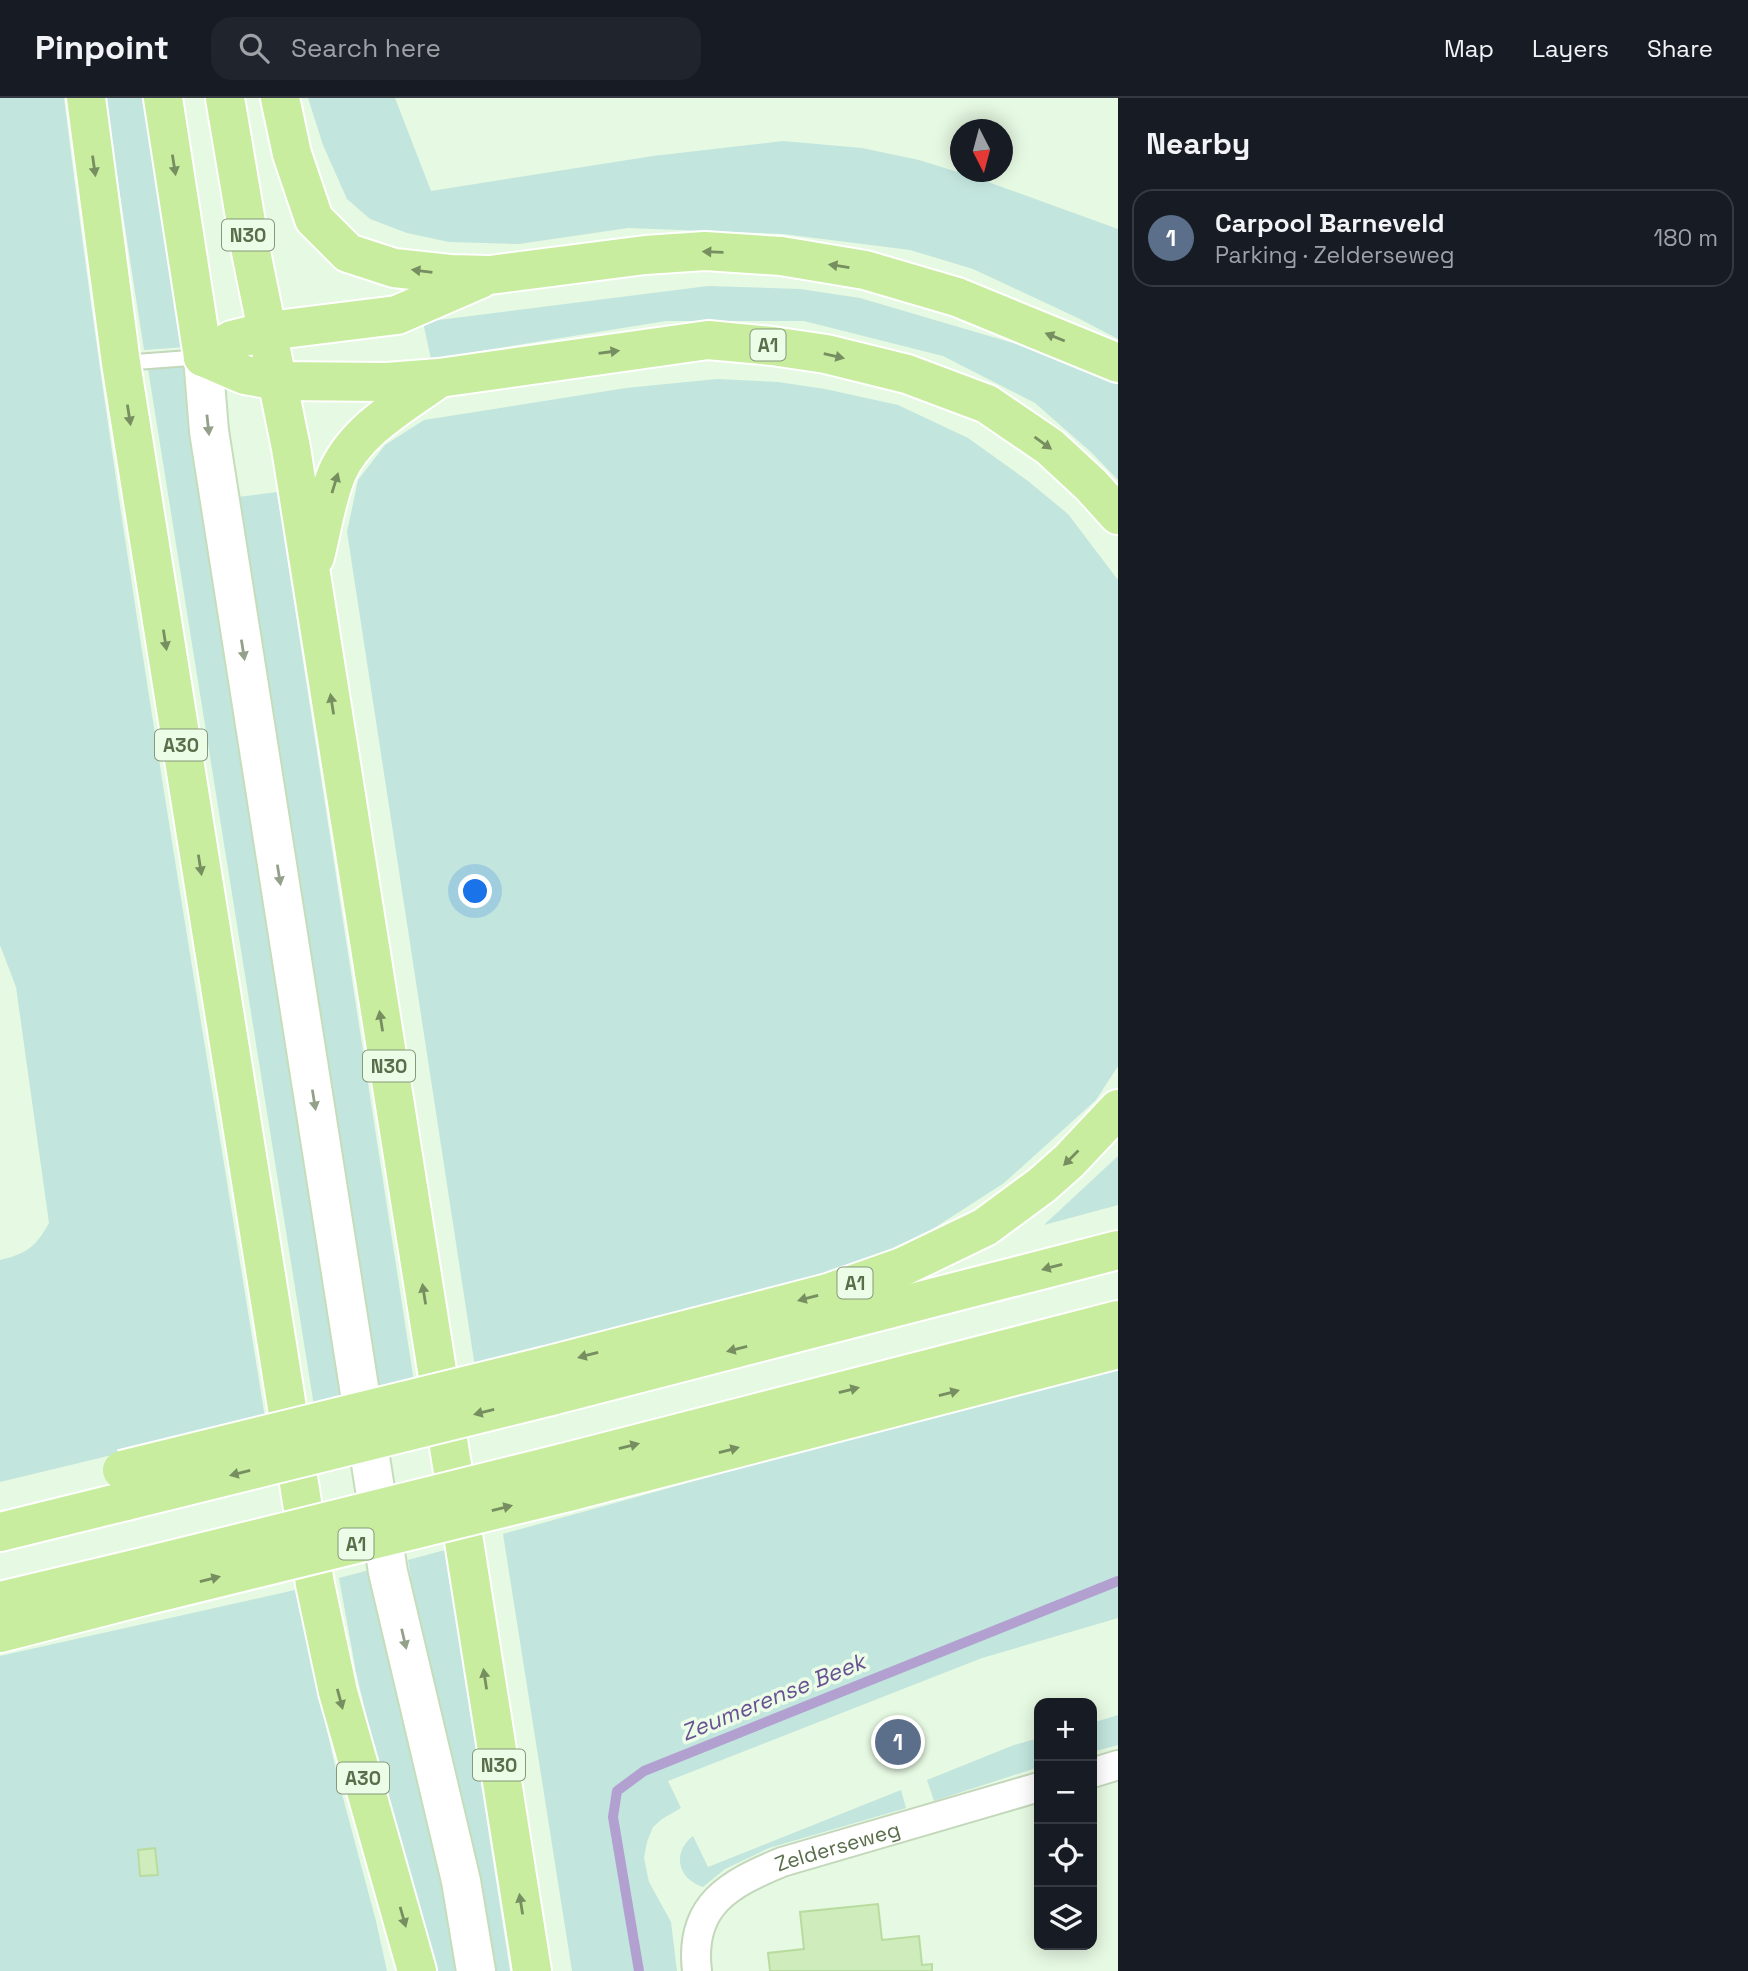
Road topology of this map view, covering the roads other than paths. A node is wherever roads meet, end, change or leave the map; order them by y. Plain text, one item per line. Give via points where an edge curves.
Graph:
1 (86, 98) edge
2 (163, 98) edge
3 (225, 98) edge
4 (280, 98) edge
5 (490, 275) junction
6 (268, 331) junction
7 (203, 357) junction
8 (121, 363) junction
9 (1118, 363) edge
10 (439, 378) junction
11 (279, 381) junction
12 (1118, 515) edge
13 (311, 573) junction
14 (1118, 1109) edge
15 (1118, 1250) edge
16 (1118, 1321) edge
17 (1118, 1349) edge
18 (548, 1381) junction
19 (565, 1478) junction
20 (0, 1532) edge
21 (141, 1582) junction
22 (0, 1601) edge
23 (0, 1633) edge
24 (1118, 1765) edge
25 (1097, 1771) edge
26 (1034, 1788) edge
27 (417, 1971) edge
28 (476, 1971) edge
29 (532, 1971) edge
30 (697, 1971) edge

1 -> 8 highway, A30
2 -> 7 highway
3 - 6 highway, N30
5 -> 4 highway via 394,268 348,253 314,219 292,154
5 - 6 highway via 397,315
9 -> 5 highway via 957,297 865,270 781,256 669,253
6 - 7 highway via 232,340
6 - 11 highway, N30
7 - 8 lane
7 - 11 highway via 245,375
7 -> 28 main road via 209,430 388,1572 461,1881
8 -> 27 highway, A30 via 316,1584 338,1692
10 - 11 highway, A1
10 -> 12 highway, A1 via 708,340 826,354 907,374 987,404 1050,447
13 -> 10 highway, N30 via 337,474 355,443
11 - 13 highway, N30
29 -> 13 highway, N30
14 -> 18 highway, A1 via 1042,1185 985,1227 901,1267 828,1293
15 -> 18 highway, A1
19 -> 16 highway, A1
19 -> 17 highway, A1
18 -> 20 highway, A1, bridge via 124,1486 80,1512
21 -> 19 highway, A1, bridge
21 - 22 highway, A1
21 - 23 highway, A1
24 - 25 street
26 - 30 street, Zelderseweg via 796,1858 743,1878 717,1898 705,1917 697,1941

